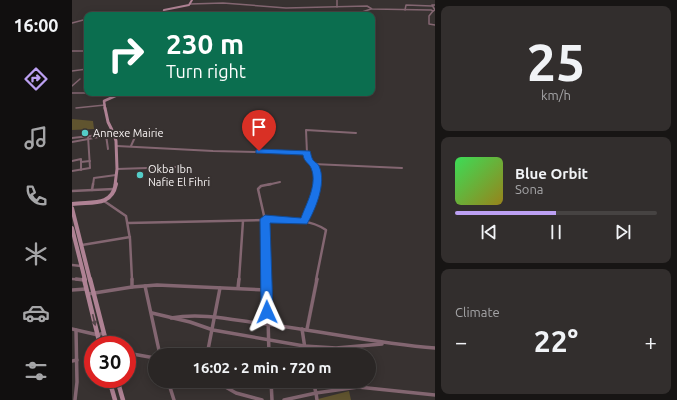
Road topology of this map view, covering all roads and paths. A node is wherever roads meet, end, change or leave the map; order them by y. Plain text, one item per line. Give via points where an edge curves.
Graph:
1 (192, 0) edge
2 (337, 0) edge
3 (190, 4) junction
4 (435, 5) edge
5 (432, 6) junction
6 (337, 7) junction
7 (371, 9) junction
8 (405, 10) junction
9 (434, 10) edge
10 (164, 12) edge
11 (362, 12) edge
12 (429, 16) junction
13 (435, 17) edge
14 (84, 20) edge
15 (72, 23) edge
16 (435, 25) edge
17 (72, 51) edge
18 (84, 51) edge
19 (84, 69) edge
20 (72, 71) edge
21 (80, 79) dead end
22 (72, 86) edge
23 (72, 93) edge
24 (84, 93) edge
25 (114, 96) edge
26 (105, 105) junction
27 (76, 108) dead end
28 (114, 133) junction
29 (356, 133) dead end
30 (106, 135) junction
31 (88, 137) junction
32 (135, 137) dead end
33 (72, 138) edge
34 (72, 142) edge
35 (117, 146) junction
36 (131, 146) junction
37 (108, 149) dead end
38 (307, 152) junction
39 (72, 161) edge
40 (90, 161) junction
41 (81, 162) junction
42 (313, 164) junction
43 (177, 167) dead end
44 (402, 168) dead end
45 (117, 169) junction
46 (81, 170) junction
47 (72, 171) edge
48 (116, 175) junction
49 (280, 182) dead end
50 (114, 189) junction
51 (92, 190) junction
52 (72, 191) edge
53 (103, 201) junction
54 (72, 204) edge
55 (72, 208) edge
56 (265, 219) junction
57 (243, 220) junction
58 (304, 222) junction
59 (128, 223) junction
60 (72, 228) edge
61 (130, 237) junction
62 (82, 245) junction
63 (72, 265) edge
64 (81, 266) junction
65 (72, 279) edge
66 (85, 280) junction
67 (145, 286) junction
68 (132, 287) junction
69 (220, 288) junction
70 (238, 288) junction
71 (72, 290) edge
72 (267, 290) junction
73 (89, 292) junction
74 (152, 313) junction
75 (171, 318) junction
76 (215, 318) junction
77 (267, 323) junction
78 (302, 329) junction
79 (307, 329) junction
80 (74, 330) edge
81 (213, 330) junction
82 (103, 333) junction
83 (98, 335) junction
84 (104, 336) edge
85 (267, 340) junction
86 (386, 344) junction
87 (304, 346) junction
88 (159, 348) edge
89 (209, 348) edge
90 (268, 348) edge
91 (435, 348) edge
92 (136, 355) edge
93 (148, 357) edge
94 (72, 360) edge
95 (77, 360) junction
96 (112, 388) edge
97 (120, 388) edge
98 (170, 388) edge
99 (227, 388) edge
100 (271, 388) edge
101 (315, 388) edge
102 (316, 393) junction
103 (435, 395) edge
104 (75, 400) edge
105 (115, 400) edge
106 (123, 400) edge
107 (174, 400) edge
108 (262, 400) edge
109 (272, 400) edge
110 (284, 400) edge
111 (317, 400) edge

1 - 3 street
2 - 6 street
3 - 6 street via 227,3 286,8
3 - 10 street via 168,8
4 - 5 street
5 - 8 street via 406,5
5 - 9 street
6 - 7 street via 367,6
7 - 8 street
7 - 11 street
8 - 9 street
9 - 12 street
12 - 13 street
12 - 16 street via 430,24
14 - 15 street
17 - 18 street
19 - 20 street
21 - 22 street
23 - 24 street
25 - 26 street via 104,100
26 - 27 street
26 - 28 street via 109,126
28 - 30 street
28 - 31 street
28 - 35 street
29 - 38 street via 306,130
30 - 31 street
30 - 37 street
31 - 33 street
31 - 34 street
31 - 40 street
32 - 36 street
35 - 36 street
35 - 45 street
36 - 38 street
38 - 42 street via 308,160
39 - 41 street via 81,159
40 - 41 street
40 - 46 street via 90,168
41 - 46 street
42 - 44 street
42 - 58 street via 316,168 317,184
43 - 45 street
45 - 48 street
46 - 47 street
48 - 50 street
48 - 51 street via 94,178
49 - 56 street via 259,187
50 - 51 street
50 - 53 street via 110,197
51 - 52 street
53 - 54 street
53 - 59 street via 127,216
55 - 62 street
56 - 57 street
56 - 58 street
56 - 72 street
57 - 59 street
57 - 70 street
58 - 79 street via 323,227 327,231
59 - 61 street
60 - 64 street
61 - 62 street
61 - 68 street
62 - 73 street
63 - 64 street
64 - 66 street
65 - 66 street
66 - 73 street
67 - 68 street
67 - 69 street
67 - 74 street
68 - 73 street
69 - 70 street
69 - 76 street
70 - 72 street
71 - 73 street
72 - 77 street
73 - 82 street
73 -> 83 street
74 - 75 street
74 - 88 street
75 - 76 street
75 - 81 street
76 - 77 street
76 - 81 street
77 - 78 street
77 - 85 street
78 - 79 street
78 - 87 street
79 - 86 street
80 - 83 street
80 - 95 street
81 - 85 street
81 - 89 street
82 - 83 street
82 - 84 street
85 - 87 street
85 - 90 street
86 - 87 street via 350,348
86 - 91 street
92 - 93 street
94 - 95 street
95 - 104 street
96 - 105 street
97 - 106 street
98 - 107 street
99 - 108 street
100 - 109 street
101 - 102 street
102 - 103 street via 358,387
102 - 110 street
102 - 111 street

